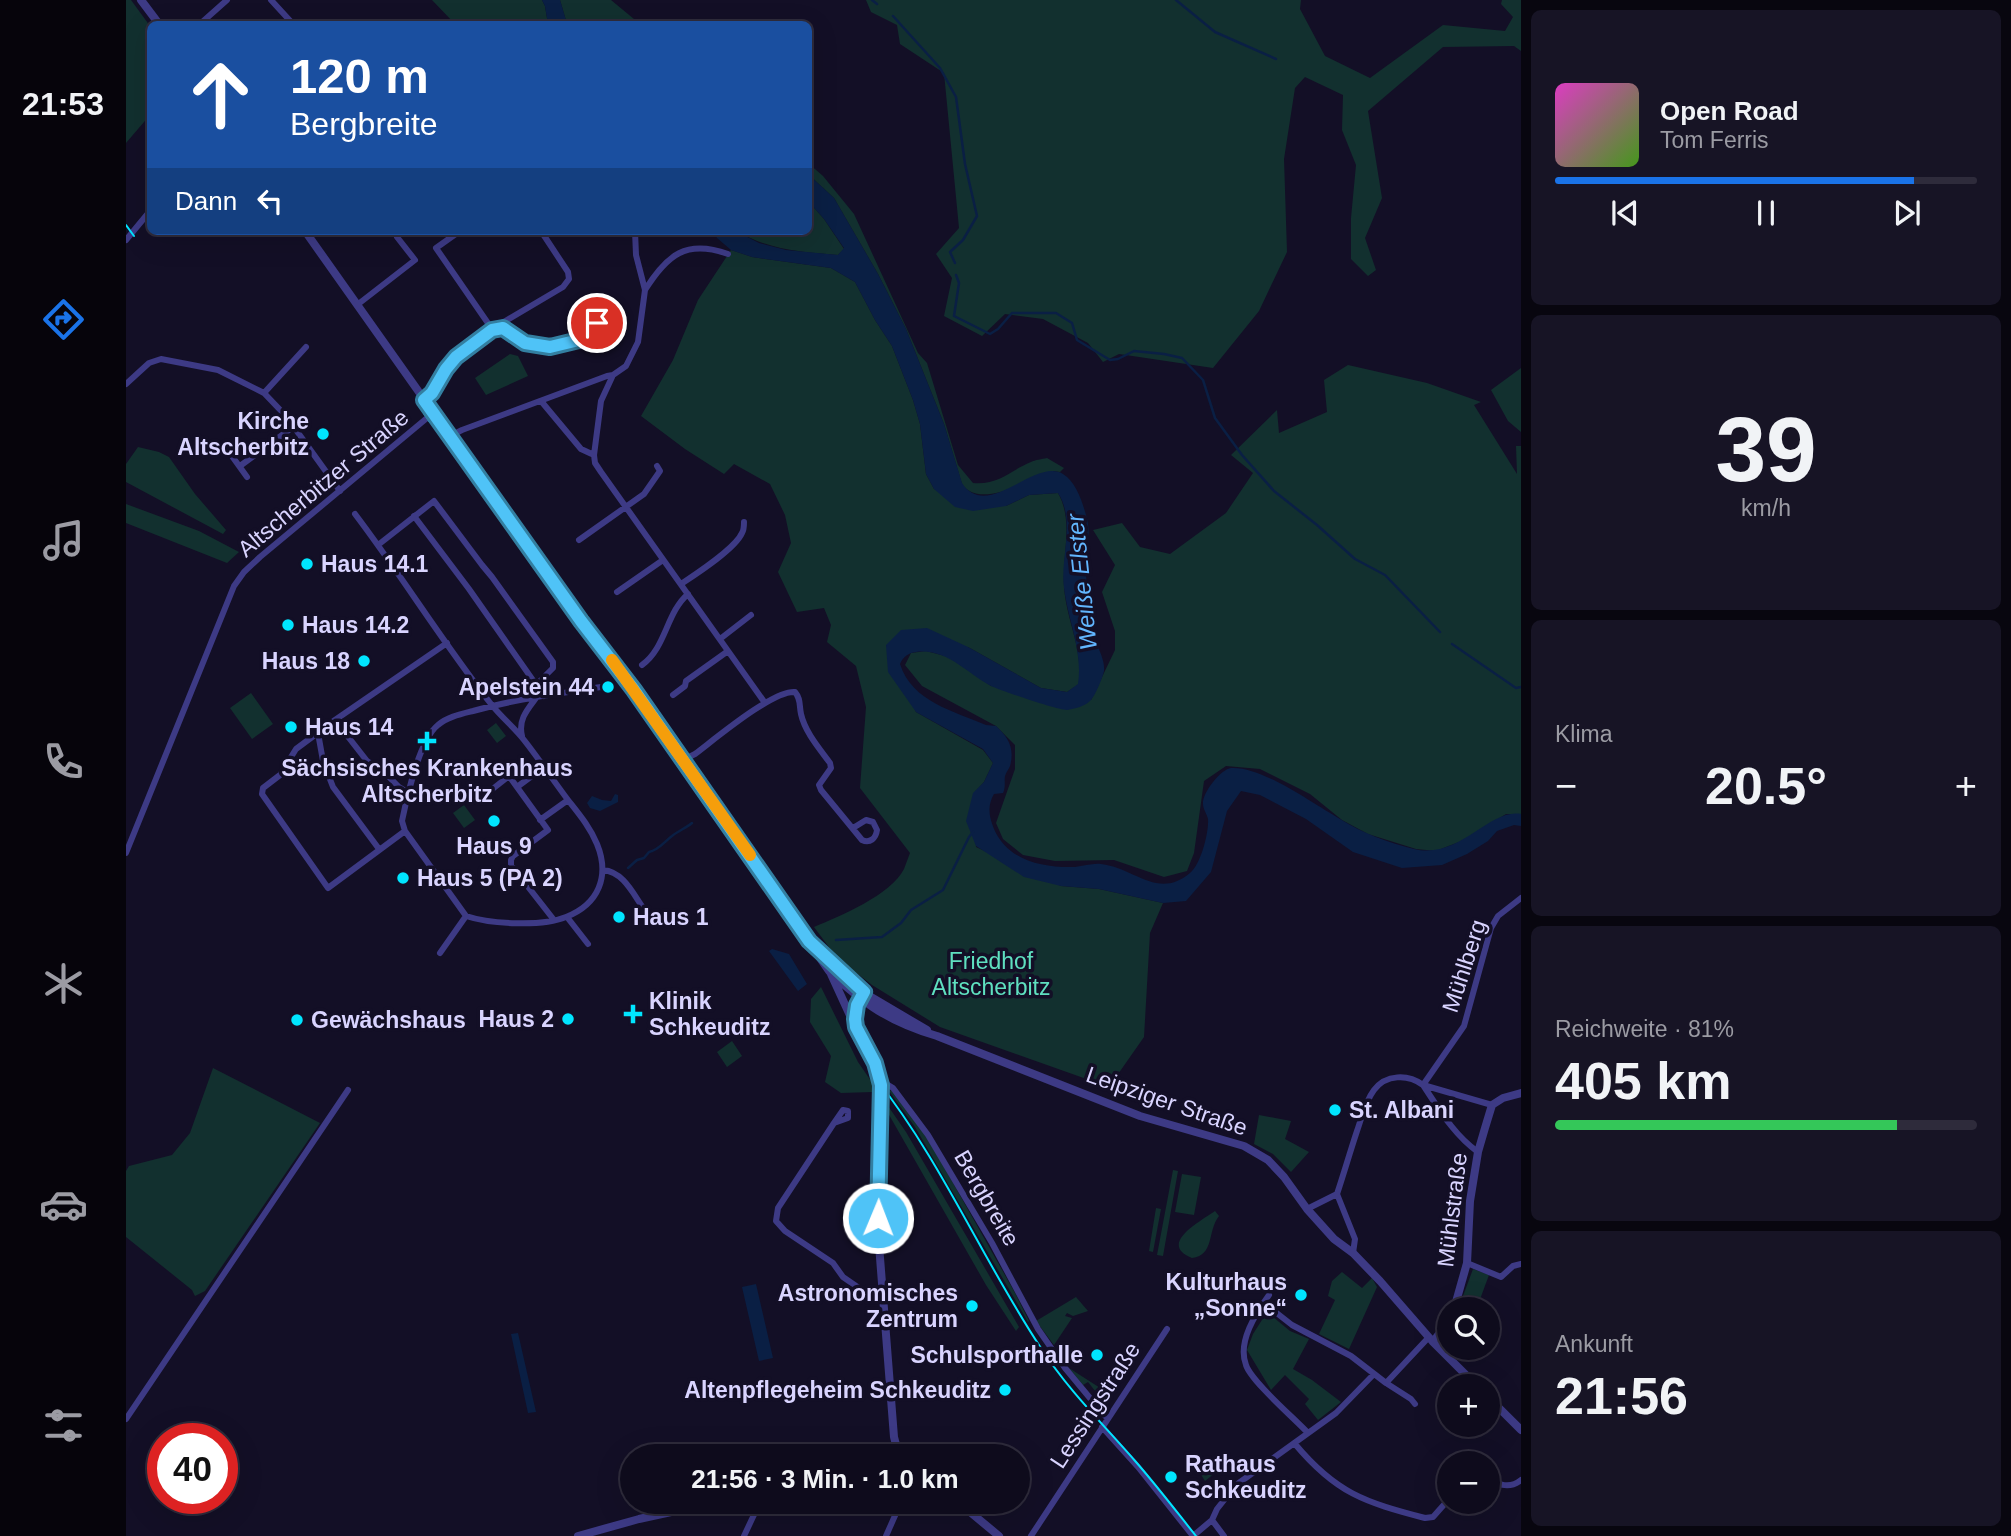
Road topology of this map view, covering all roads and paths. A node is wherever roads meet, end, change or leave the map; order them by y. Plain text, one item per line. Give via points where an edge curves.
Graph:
1 (141, 0) edge
2 (227, 0) edge
3 (271, 0) edge
4 (157, 21) edge
5 (203, 21) edge
6 (290, 21) edge
7 (147, 215) edge
8 (307, 235) edge
9 (454, 235) edge
10 (544, 235) edge
11 (635, 235) edge
12 (397, 237) dead end
13 (126, 240) edge
14 (728, 254) dead end
15 (645, 289) junction
16 (357, 305) junction
17 (516, 315) junction
18 (597, 323) dead end
19 (492, 330) junction
20 (511, 332) junction
21 (306, 347) dead end
22 (613, 375) junction
23 (126, 384) edge
24 (264, 393) junction
25 (424, 400) junction
26 (541, 401) junction
27 (433, 413) junction
28 (293, 426) junction
29 (450, 436) junction
30 (224, 445) dead end
31 (594, 455) junction
32 (240, 466) junction
33 (657, 466) dead end
34 (247, 477) dead end
35 (340, 491) junction
36 (625, 506) junction
37 (355, 514) dead end
38 (414, 516) junction
39 (744, 522) dead end
40 (579, 540) dead end
41 (378, 545) junction
42 (663, 560) junction
43 (681, 584) junction
44 (617, 592) dead end
45 (688, 594) junction
46 (751, 615) dead end
47 (720, 639) junction
48 (447, 643) junction
49 (729, 651) junction
50 (642, 665) dead end
51 (537, 686) junction
52 (601, 687) dead end
53 (673, 695) dead end
54 (544, 696) junction
55 (536, 698) junction
56 (765, 703) junction
57 (492, 706) junction
58 (335, 720) junction
59 (318, 733) junction
60 (523, 738) junction
61 (683, 760) junction
62 (544, 768) junction
63 (517, 787) junction
64 (490, 791) dead end
65 (409, 793) junction
66 (568, 800) junction
67 (540, 820) junction
68 (853, 828) dead end
69 (405, 831) junction
70 (379, 849) junction
71 (126, 853) edge
72 (603, 870) junction
73 (1521, 898) edge
74 (644, 909) dead end
75 (466, 916) junction
76 (567, 917) junction
77 (554, 920) junction
78 (809, 941) junction
79 (588, 944) dead end
80 (440, 953) dead end
81 (830, 971) junction
82 (852, 987) junction
83 (862, 995) junction
84 (844, 1003) junction
85 (856, 1027) junction
86 (937, 1036) junction
87 (880, 1080) junction
88 (1423, 1085) junction
89 (348, 1090) dead end
90 (1521, 1093) edge
91 (1492, 1105) junction
92 (834, 1123) dead end
93 (1478, 1152) junction
94 (1337, 1194) junction
95 (1307, 1209) junction
96 (1353, 1253) junction
97 (1466, 1263) junction
98 (1521, 1264) edge
99 (1269, 1295) dead end
100 (1457, 1297) edge
101 (883, 1299) junction
102 (1264, 1303) junction
103 (1167, 1329) dead end
104 (1437, 1334) edge
105 (1431, 1340) junction
106 (1374, 1374) junction
107 (1465, 1374) edge
108 (1386, 1383) junction
109 (1415, 1404) dead end
110 (1500, 1408) edge
111 (1108, 1418) junction
112 (126, 1419) edge
113 (1102, 1427) junction
114 (1521, 1430) edge
115 (1308, 1433) junction
116 (896, 1444) edge
117 (1295, 1444) junction
118 (1521, 1480) edge
119 (1500, 1484) edge
120 (1437, 1512) edge
121 (662, 1514) edge
122 (754, 1514) edge
123 (896, 1514) edge
124 (972, 1514) edge
125 (1212, 1520) junction
126 (596, 1534) edge
127 (578, 1536) edge
128 (744, 1536) edge
129 (886, 1536) edge
130 (999, 1536) edge
131 (1031, 1536) edge
132 (1194, 1536) edge
133 (1224, 1536) edge

1 - 4 street
2 - 5 street
3 - 6 street
7 - 13 street
8 - 16 street, Leipziger Straße
9 - 19 street via 436,248
10 - 17 street via 569,279
11 - 15 street
12 - 16 street via 415,260
14 - 15 street via 705,247 679,253 658,269
15 - 22 street via 636,350
16 - 25 street, Leipziger Straße
17 - 19 street
17 - 20 street
18 - 20 street via 579,340 550,347 525,343
19 - 20 street
19 - 25 street via 456,357
21 - 24 street
22 - 26 street
22 - 31 street via 600,401
23 - 24 street via 149,363 161,359 218,370
24 - 28 street
25 - 27 street, Leipziger Straße
26 - 29 street
26 - 31 street via 581,449
27 - 29 street, Leipziger Straße
27 - 35 street, Altscherbitzer Straße
28 - 32 street
28 - 35 street
29 - 61 street, Leipziger Straße
30 - 32 street
31 - 36 street
32 - 34 street
33 - 36 street via 660,471 644,494
35 - 71 street, Altscherbitzer Straße via 260,557 234,586
36 - 40 street
36 - 42 street
37 - 41 street
38 - 41 street
38 - 51 street
38 - 51 street via 434,501 492,577 553,662
39 - 43 street via 731,546
41 - 48 street
42 - 43 street
42 - 44 street
43 - 45 street
45 - 47 street
45 - 50 street via 676,608 654,654
46 - 47 street
47 - 49 street
48 - 57 street
48 - 58 street
49 - 53 street
49 - 56 street
51 - 54 street
52 - 54 street
54 - 55 street
55 - 57 street
55 - 60 street via 522,720
56 - 61 street
56 - 68 street via 787,692 799,696 807,731 830,763 821,790
57 - 60 street
57 - 65 street via 438,724 424,745
58 - 59 street
58 - 65 street via 367,761
59 - 70 street via 333,787
59 - 70 street via 296,749 284,770 262,788 262,794 328,888
60 - 62 street
61 - 78 street, Leipziger Straße
62 - 63 street
62 - 66 street
63 - 64 street via 509,776
63 - 67 street
65 - 69 street via 402,821
66 - 67 street
66 - 72 street via 587,823
67 - 77 street via 548,830 513,856 511,865
69 - 70 street
69 - 75 street
72 - 74 street via 619,875
72 - 76 street via 597,894
73 - 88 street, Mühlberg via 1498,915 1491,928 1464,1026
75 - 77 street via 518,922
75 - 80 street
76 - 77 street
76 - 79 street
78 - 81 street, Leipziger Straße
78 - 82 street, Leipziger Straße
81 - 82 street, Leipziger Straße
81 - 84 street, Leipziger Straße
82 - 83 street, Leipziger Straße
82 - 84 street
83 - 85 street via 854,1014
83 - 86 street, Leipziger Straße
83 - 86 street, Leipziger Straße via 874,1009
84 - 85 street, Leipziger Straße
85 - 87 street, Bergbreite
86 - 95 street, Leipziger Straße via 1140,1116 1244,1146 1268,1160
87 - 101 street via 878,1233
87 - 111 street, Bergbreite via 893,1088 928,1135 1038,1329
88 - 91 street
88 - 93 street via 1465,1143
88 - 94 street via 1404,1076 1376,1087 1366,1102
89 - 112 street
90 - 91 street
91 - 93 street, Mühlstraße
92 - 101 street via 778,1208 776,1221 833,1263 843,1277 872,1297
93 - 97 street, Mühlstraße
94 - 95 street
94 - 96 street via 1355,1239
95 - 96 street, Leipziger Straße
96 - 105 street, Leipziger Straße
97 - 98 street via 1502,1277
97 - 100 street, Mühlstraße
99 - 102 street
101 - 116 street
102 - 106 street
102 - 115 street via 1246,1340 1246,1366
103 - 111 street, Lessingstraße
104 - 105 street
105 - 107 street, Leipziger Straße
105 - 108 street
106 - 108 street
106 - 115 street via 1336,1413
108 - 109 street
110 - 114 street
111 - 113 street, Lessingstraße
113 - 131 street, Lessingstraße
113 - 132 street
115 - 117 street
117 - 120 street via 1327,1478 1373,1504 1425,1518
117 - 125 street via 1236,1485
118 - 119 street
121 - 126 street
122 - 128 street
123 - 129 street
124 - 130 street
125 - 132 street
125 - 133 street
126 - 127 street

